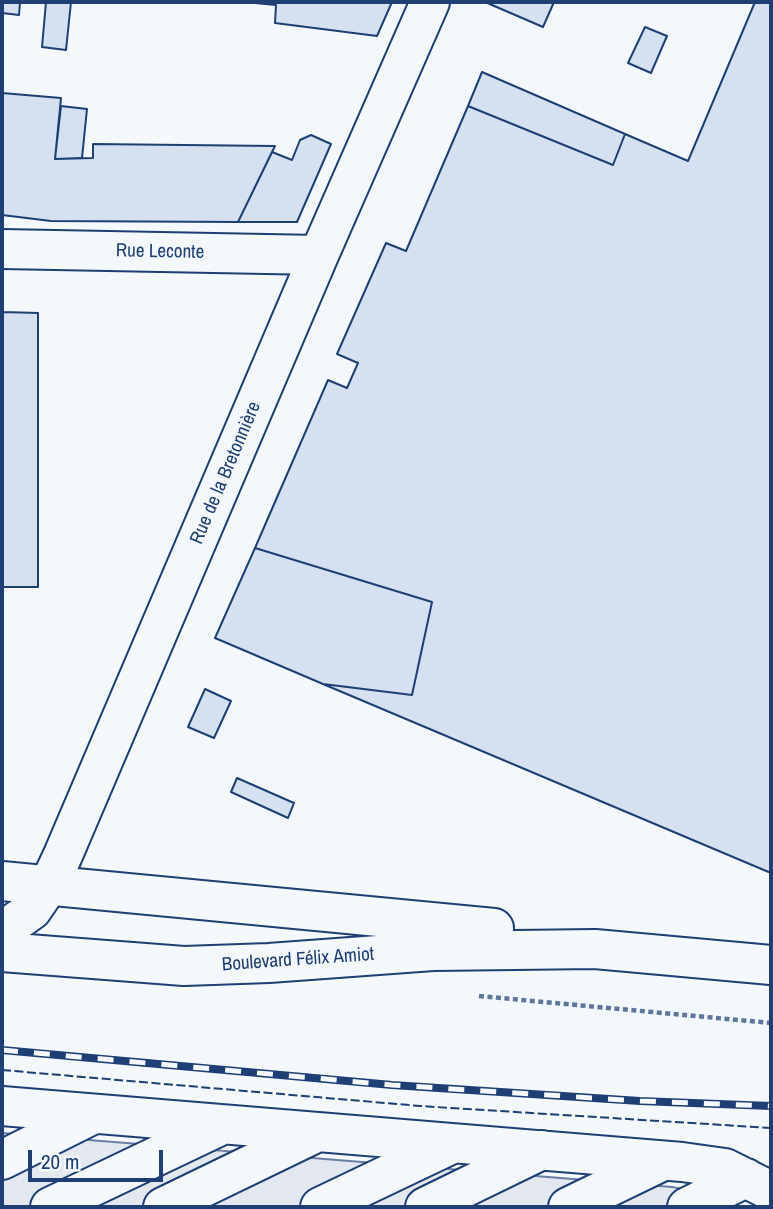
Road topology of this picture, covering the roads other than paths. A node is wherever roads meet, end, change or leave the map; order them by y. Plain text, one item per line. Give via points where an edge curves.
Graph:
1 (430, 2) edge
2 (2, 249) edge
3 (319, 255) junction
4 (2, 881) edge
5 (49, 885) junction
6 (2, 926) edge
7 (595, 948) junction
8 (2, 953) edge
9 (771, 965) edge
10 (2, 1107) edge
11 (94, 1114) junction
12 (224, 1124) junction
13 (318, 1132) junction
14 (454, 1143) junction
15 (542, 1150) junction
16 (2, 1160) edge
17 (665, 1160) junction
18 (759, 1185) edge
19 (50, 1207) edge
20 (163, 1207) edge
21 (320, 1207) edge
22 (425, 1207) edge
23 (568, 1207) edge
24 (687, 1207) edge

1 - 3 main road, Rue de la Bretonnière
2 - 3 main road, Rue Leconte
3 - 5 main road, Rue de la Bretonnière
4 - 5 main road, Boulevard Félix Amiot
5 - 6 main road, Rue de la Bretonnière via 32,910
5 - 7 main road, Boulevard Félix Amiot via 509,930
7 - 8 main road, Boulevard Félix Amiot via 433,951 184,966
7 - 9 main road, Boulevard Félix Amiot
10 - 11 main road
11 - 12 main road
11 - 16 main road
12 - 13 main road
12 - 19 main road
13 - 14 main road
13 - 20 main road
14 - 15 main road
14 - 21 main road
15 - 17 main road
15 - 22 main road
17 - 18 main road via 724,1168
17 - 23 main road
18 - 24 main road

